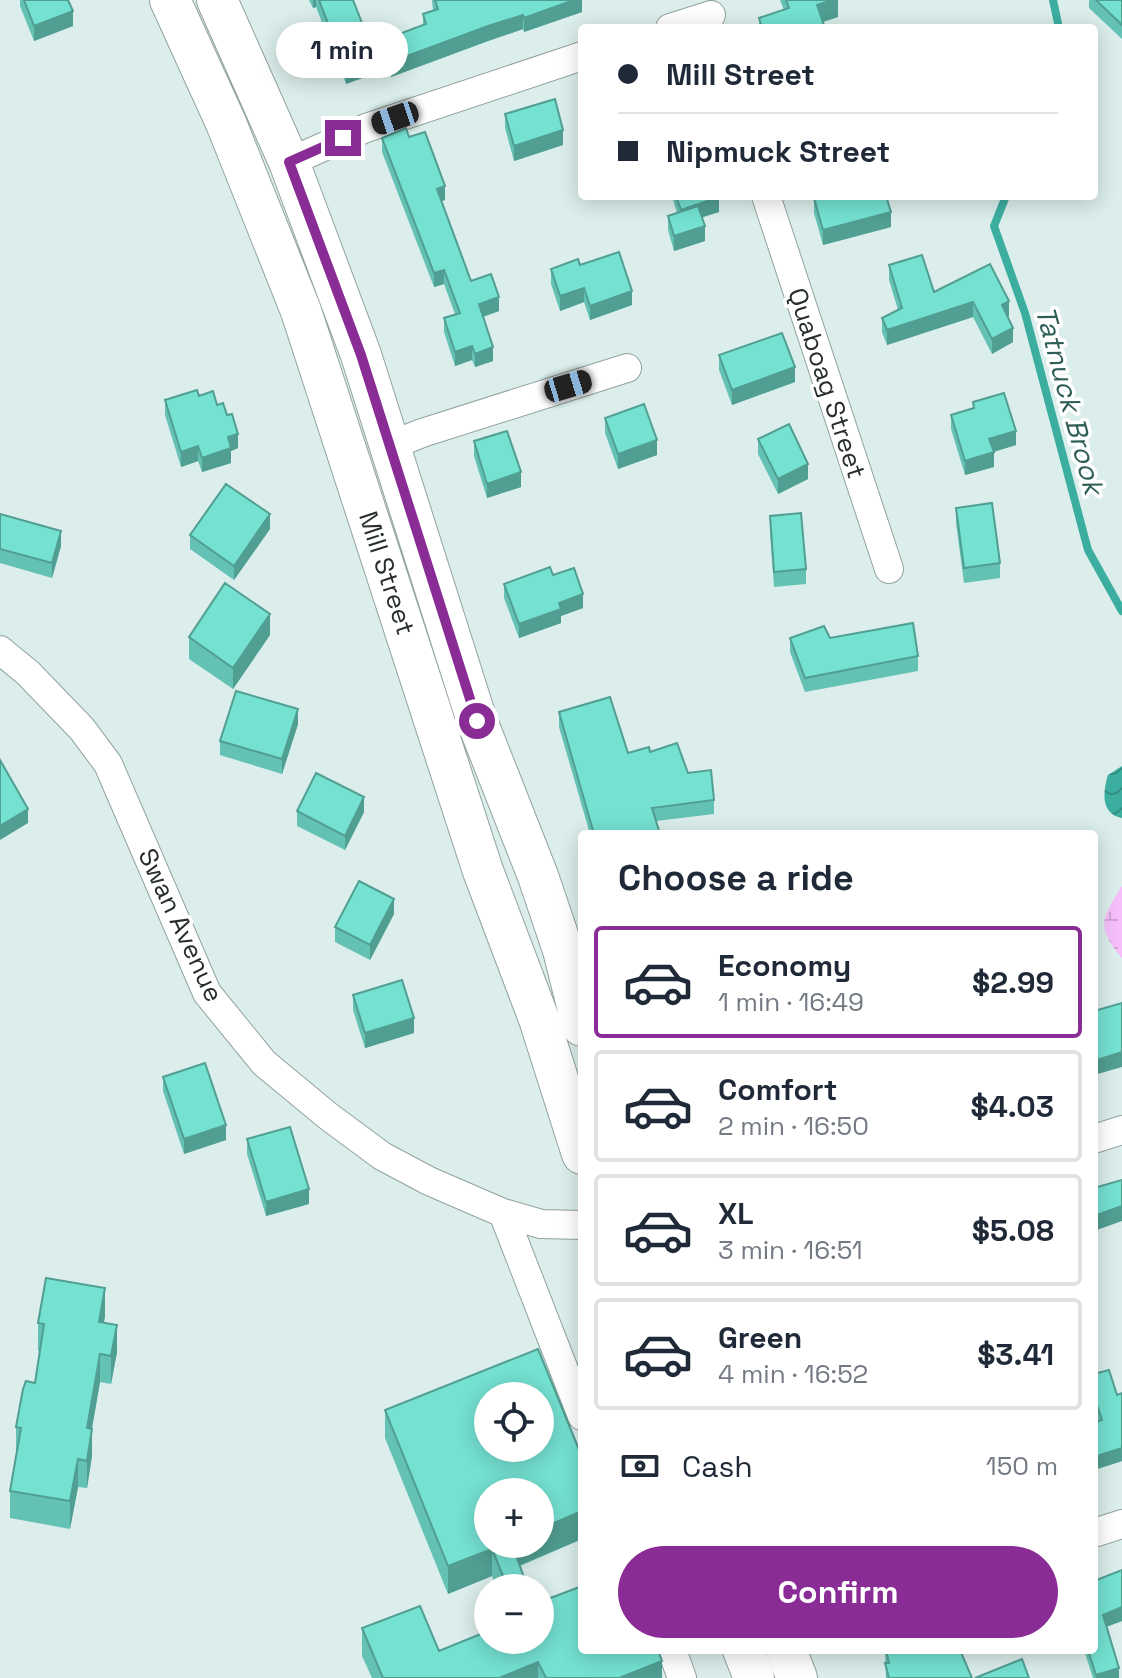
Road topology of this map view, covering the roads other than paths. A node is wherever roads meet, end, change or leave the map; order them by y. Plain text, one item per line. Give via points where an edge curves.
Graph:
1 (170, 0) edge
2 (217, 0) edge
3 (711, 14) edge
4 (682, 24) edge
5 (578, 57) edge
6 (289, 162) junction
7 (767, 200) edge
8 (627, 368) dead end
9 (390, 446) junction
10 (889, 569) dead end
11 (0, 650) edge
12 (578, 1010) edge
13 (1122, 1130) edge
14 (1098, 1138) edge
15 (578, 1141) edge
16 (503, 1213) junction
17 (578, 1225) edge
18 (578, 1406) edge
19 (1122, 1524) edge
20 (1098, 1532) edge
21 (673, 1654) edge
22 (745, 1654) edge
23 (788, 1654) edge
24 (682, 1678) edge
25 (754, 1678) edge
26 (797, 1678) edge

1 - 15 main road, Mill Street via 301,311 483,871
2 - 6 main road, Mill Street
3 - 4 street
5 - 6 street via 366,128
6 - 9 main road, Mill Street via 357,341
7 - 10 street, Quaboag Street
8 - 9 street
9 - 12 main road, Mill Street via 477,721 563,950
11 - 16 street, Swan Avenue via 82,729 108,764 207,993 247,1045 302,1096 382,1156
13 - 14 street
16 - 17 street, Swan Avenue via 541,1224
16 - 18 street
19 - 20 street
21 - 24 street
22 - 25 main road
23 - 26 main road

